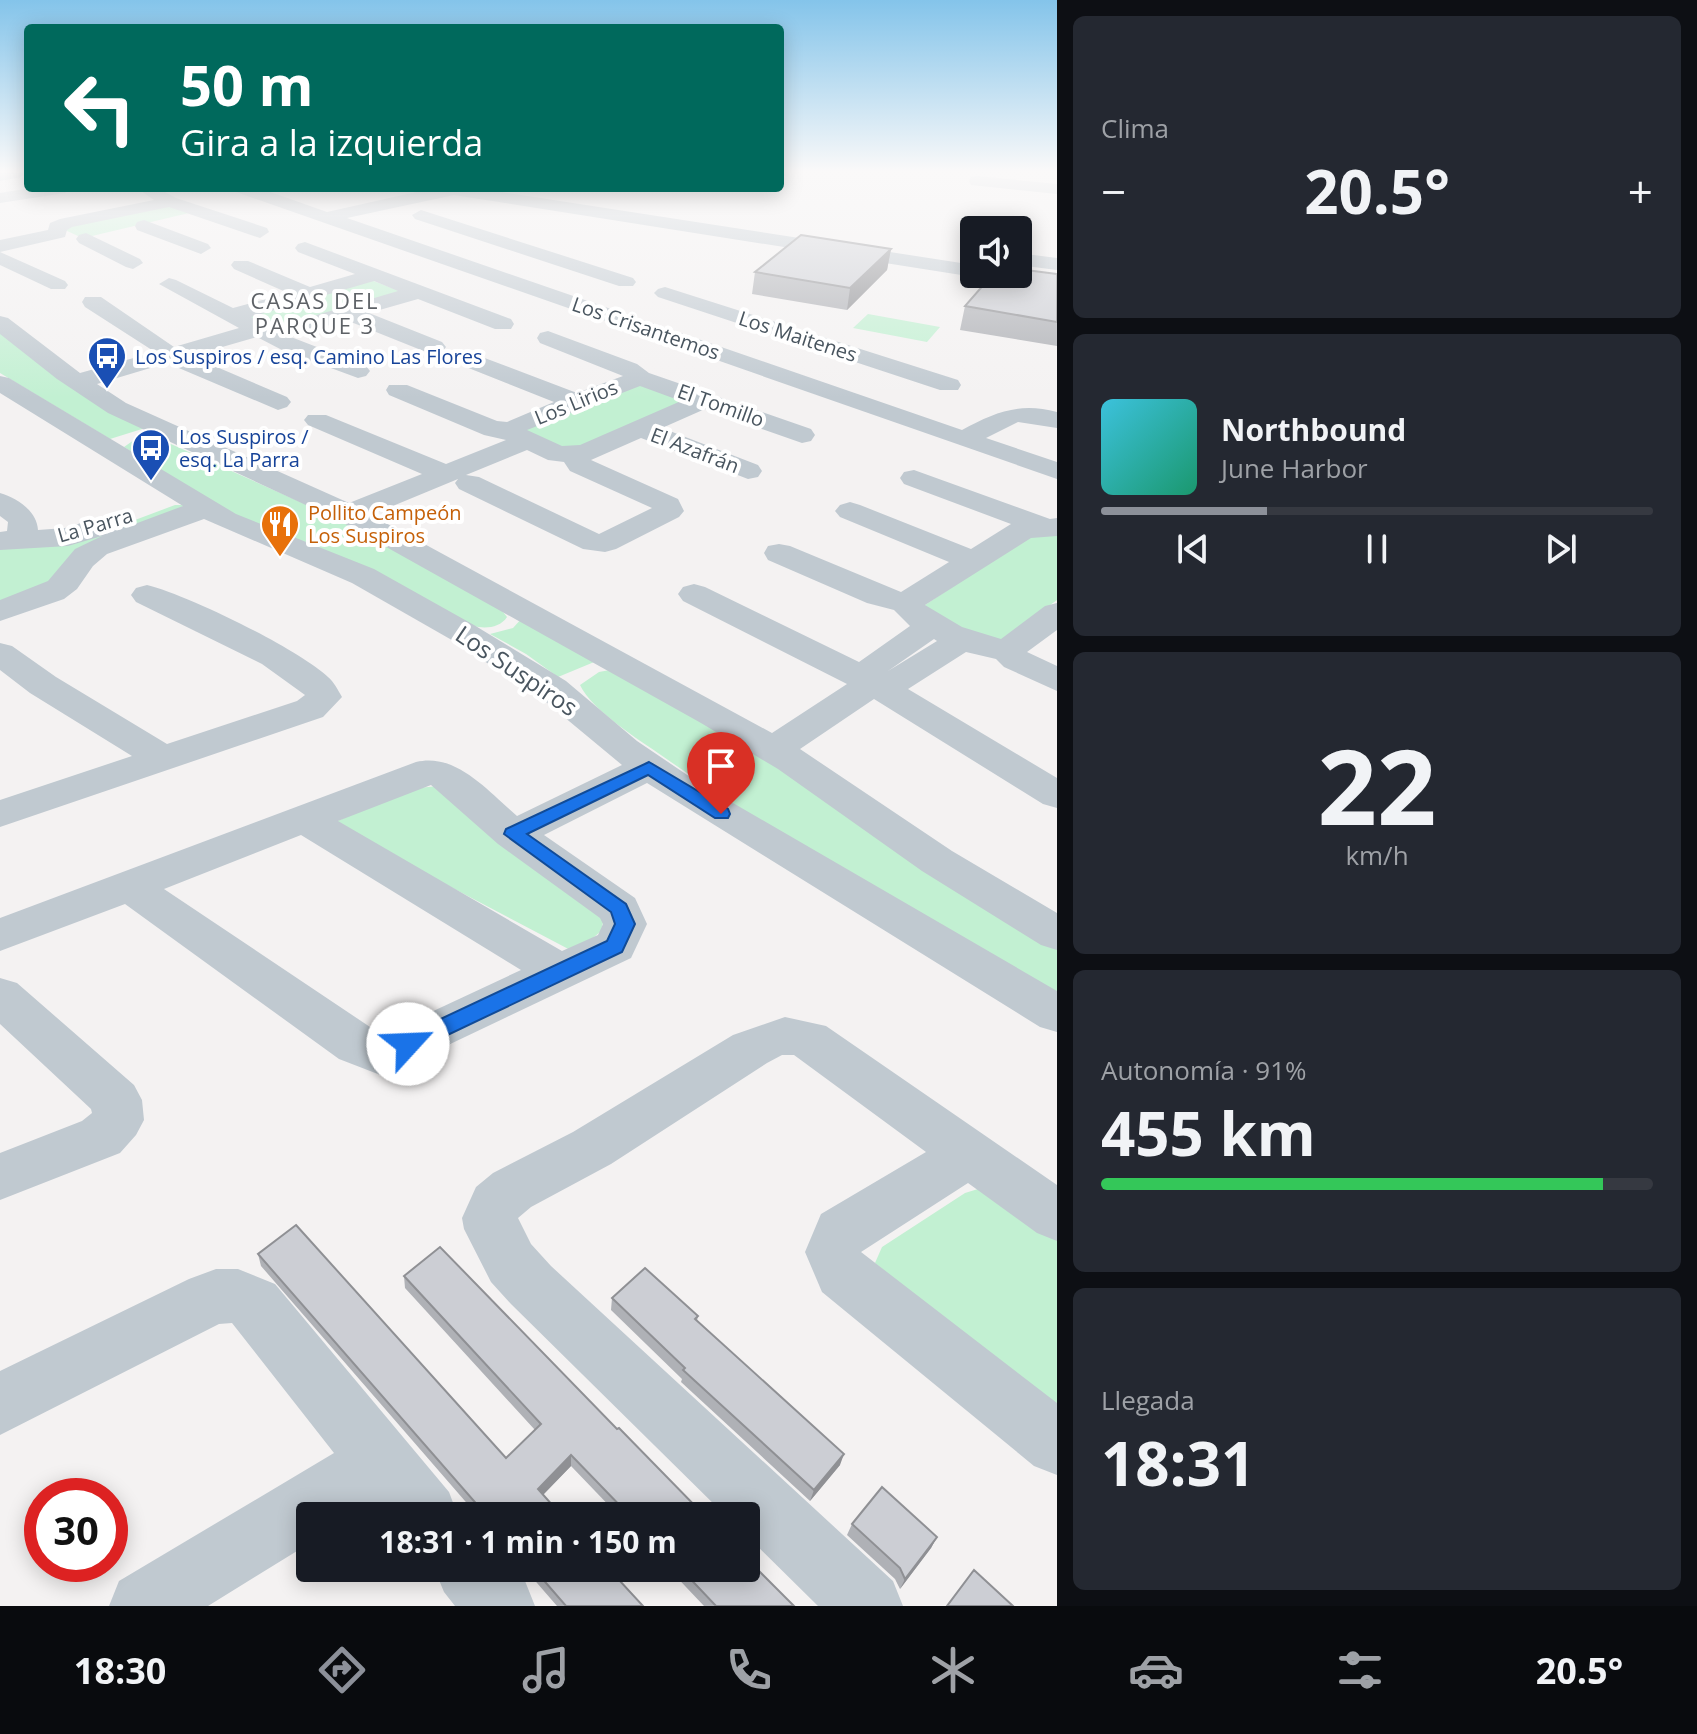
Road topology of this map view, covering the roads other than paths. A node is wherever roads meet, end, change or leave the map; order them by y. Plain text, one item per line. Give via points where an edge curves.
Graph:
1 (99, 248) edge
2 (305, 248) dead end
3 (415, 248) edge
4 (515, 248) edge
5 (521, 248) edge
6 (826, 248) edge
7 (938, 248) edge
8 (960, 251) edge
9 (0, 252) edge
10 (1032, 261) edge
11 (133, 263) dead end
12 (460, 264) junction
13 (1057, 264) edge
14 (241, 265) dead end
15 (960, 269) edge
16 (1032, 280) edge
17 (626, 282) dead end
18 (396, 283) junction
19 (169, 284) dead end
20 (1057, 284) edge
21 (58, 285) dead end
22 (307, 293) junction
23 (665, 293) dead end
24 (93, 302) dead end
25 (348, 313) junction
26 (0, 323) edge
27 (503, 324) dead end
28 (253, 325) junction
29 (800, 336) junction
30 (548, 338) dead end
31 (434, 347) dead end
32 (166, 351) junction
33 (474, 362) dead end
34 (742, 362) junction
35 (358, 371) dead end
36 (71, 378) junction
37 (640, 378) junction
38 (0, 383) edge
39 (398, 390) dead end
40 (685, 393) junction
41 (278, 402) dead end
42 (576, 402) junction
43 (872, 407) junction
44 (317, 420) dead end
45 (1057, 420) edge
46 (156, 428) junction
47 (641, 429) junction
48 (802, 435) dead end
49 (965, 439) junction
50 (541, 444) junction
51 (104, 445) junction
52 (748, 471) dead end
53 (1057, 471) edge
54 (914, 478) dead end
55 (457, 479) junction
56 (196, 501) junction
57 (0, 502) edge
58 (850, 511) dead end
59 (358, 520) junction
60 (1049, 526) edge
61 (10, 540) edge
62 (779, 553) dead end
63 (971, 560) junction
64 (694, 594) dead end
65 (147, 595) dead end
66 (906, 603) junction
67 (513, 604) junction
68 (0, 611) edge
69 (1057, 613) edge
70 (462, 632) junction
71 (948, 632) junction
72 (1005, 649) junction
73 (0, 653) edge
74 (611, 659) junction
75 (1057, 680) edge
76 (873, 683) junction
77 (553, 689) junction
78 (773, 750) junction
79 (162, 758) junction
80 (649, 767) junction
81 (1057, 795) edge
82 (0, 814) edge
83 (305, 819) junction
84 (513, 834) junction
85 (130, 886) junction
86 (1057, 934) edge
87 (0, 935) edge
88 (560, 972) junction
89 (0, 996) edge
90 (1057, 1014) edge
91 (969, 1154) junction
92 (0, 1177) edge
93 (1057, 1216) edge
94 (0, 1404) edge
95 (1057, 1443) edge
96 (380, 1462) junction
97 (413, 1502) edge
98 (480, 1582) edge
99 (144, 1606) edge
100 (500, 1606) edge
101 (868, 1606) edge

1 - 11 street
2 - 18 street
3 - 12 street, Los Crisantemos
4 - 12 street
5 - 17 street
6 - 15 street
7 - 8 street
9 - 21 street
10 - 13 street
12 - 18 street
12 - 34 street, Los Crisantemos
14 - 22 street
16 - 20 street
18 - 22 street
18 - 25 street
18 - 27 street
19 - 28 street
22 - 28 street
23 - 29 street, Los Maitenes
24 - 32 street
25 - 28 street
25 - 31 street
26 - 36 street, Los Suspiros
28 - 32 street
28 - 35 street
29 - 34 street
29 - 43 street, Los Maitenes via 940,382
30 - 37 street, El Tomillo
32 - 36 street
32 - 41 street
33 - 42 street
34 - 40 street via 739,369
34 - 43 street, Los Crisantemos
36 - 46 street, Los Suspiros
37 - 40 street, El Tomillo
37 - 42 street, Los Lirios
38 - 51 street, Los Suspiros
39 - 50 street
40 - 47 street
40 - 48 street, El Tomillo
42 - 50 street, Los Lirios via 519,424
43 - 49 street, Los Crisantemos
44 - 55 street
45 - 49 street via 1017,412
46 - 51 street
46 - 59 street, Los Suspiros
47 - 50 street
47 - 52 street, El Azafrán
49 - 53 street, Los Crisantemos
50 - 55 street
50 - 55 street via 670,506 669,511 605,543 594,543
51 - 56 street, Los Suspiros
54 - 60 street
55 - 59 street
56 - 61 street, La Parra via 68,537
56 - 68 street via 96,548 58,588
56 - 70 street, Los Suspiros via 250,532 363,576
57 - 61 street via 22,519 24,528
58 - 63 street
59 - 67 street, Los Suspiros
60 - 63 street via 1024,529
62 - 66 street
63 - 66 street
64 - 76 street
65 - 79 street via 270,654 323,690 324,697 310,709
66 - 71 street via 915,616
67 - 70 street via 515,615 504,625
67 - 74 street, Los Suspiros
69 - 72 street
70 - 77 street, Los Suspiros
71 - 72 street via 987,648
71 - 76 street via 898,681
72 - 75 street
73 - 79 street
74 - 77 street
74 - 78 street, Los Suspiros
76 - 78 street
76 - 81 street
77 - 80 street, Los Suspiros
78 - 86 street, Los Suspiros via 949,869
79 - 82 street
80 - 84 street
80 - 90 street, Los Suspiros
83 - 84 street via 430,771 445,776
83 - 85 street
83 - 88 street
84 - 88 street via 619,909 625,924 615,946
85 - 87 street
85 - 88 street via 356,1045 383,1056
89 - 92 street via 116,1100 118,1120 101,1137
91 - 93 street
91 - 95 street via 841,1232 833,1242 833,1259 842,1273
91 - 101 street via 809,1040 786,1034 750,1049 592,1148 512,1190 495,1204 490,1218 511,1263 531,1285
94 - 96 street via 210,1298 243,1296
96 - 97 street
96 - 99 street
98 - 100 street

